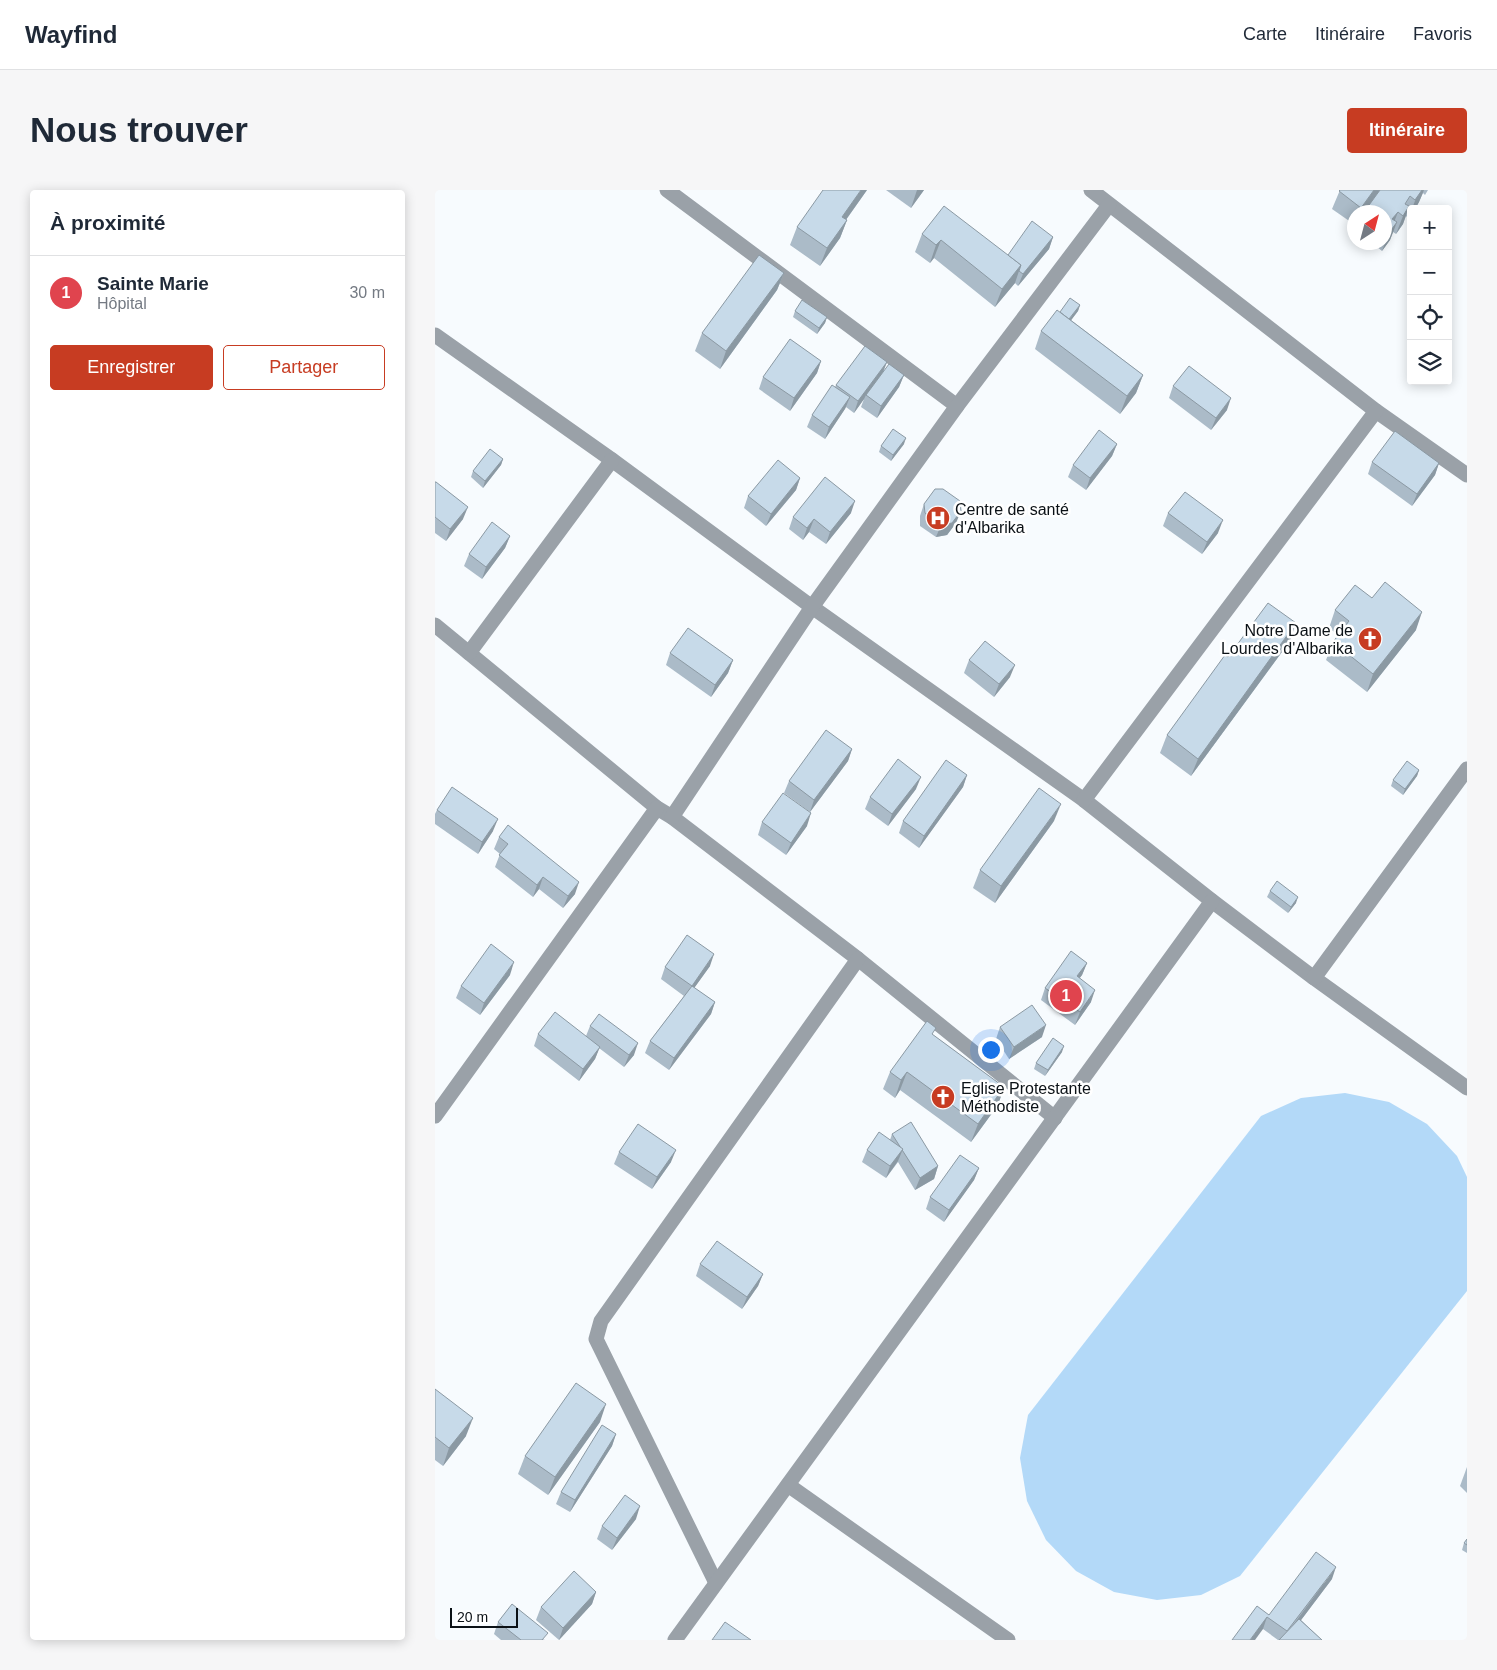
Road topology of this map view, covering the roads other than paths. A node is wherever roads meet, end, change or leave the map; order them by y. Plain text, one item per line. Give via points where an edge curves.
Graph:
1 (667, 190) edge
2 (1091, 190) edge
3 (1109, 205) junction
4 (435, 334) edge
5 (957, 406) junction
6 (1376, 411) junction
7 (612, 460) junction
8 (1467, 475) edge
9 (812, 607) junction
10 (435, 625) edge
11 (469, 653) junction
12 (1466, 773) edge
13 (1084, 800) junction
14 (657, 808) junction
15 (671, 817) junction
16 (1212, 901) junction
17 (858, 959) junction
18 (1314, 978) junction
19 (1467, 1088) edge
20 (435, 1116) edge
21 (1055, 1118) junction
22 (788, 1485) junction
23 (716, 1583) junction
24 (675, 1640) edge
25 (1008, 1640) edge

1 - 5 street
2 - 3 street
3 - 5 street
3 - 6 street
4 - 7 street
5 - 9 street
6 - 8 street
6 - 13 street
7 - 9 street
7 - 11 street
9 - 13 street
9 - 15 street
10 - 11 street
11 - 14 street
12 - 18 street
13 - 16 street
14 - 15 street
14 - 20 street
15 - 17 street
16 - 18 street
16 - 21 street
17 - 21 street
17 - 23 street via 601,1321 596,1339
18 - 19 street
21 - 22 street
22 - 23 street
22 - 25 street
23 - 24 street

